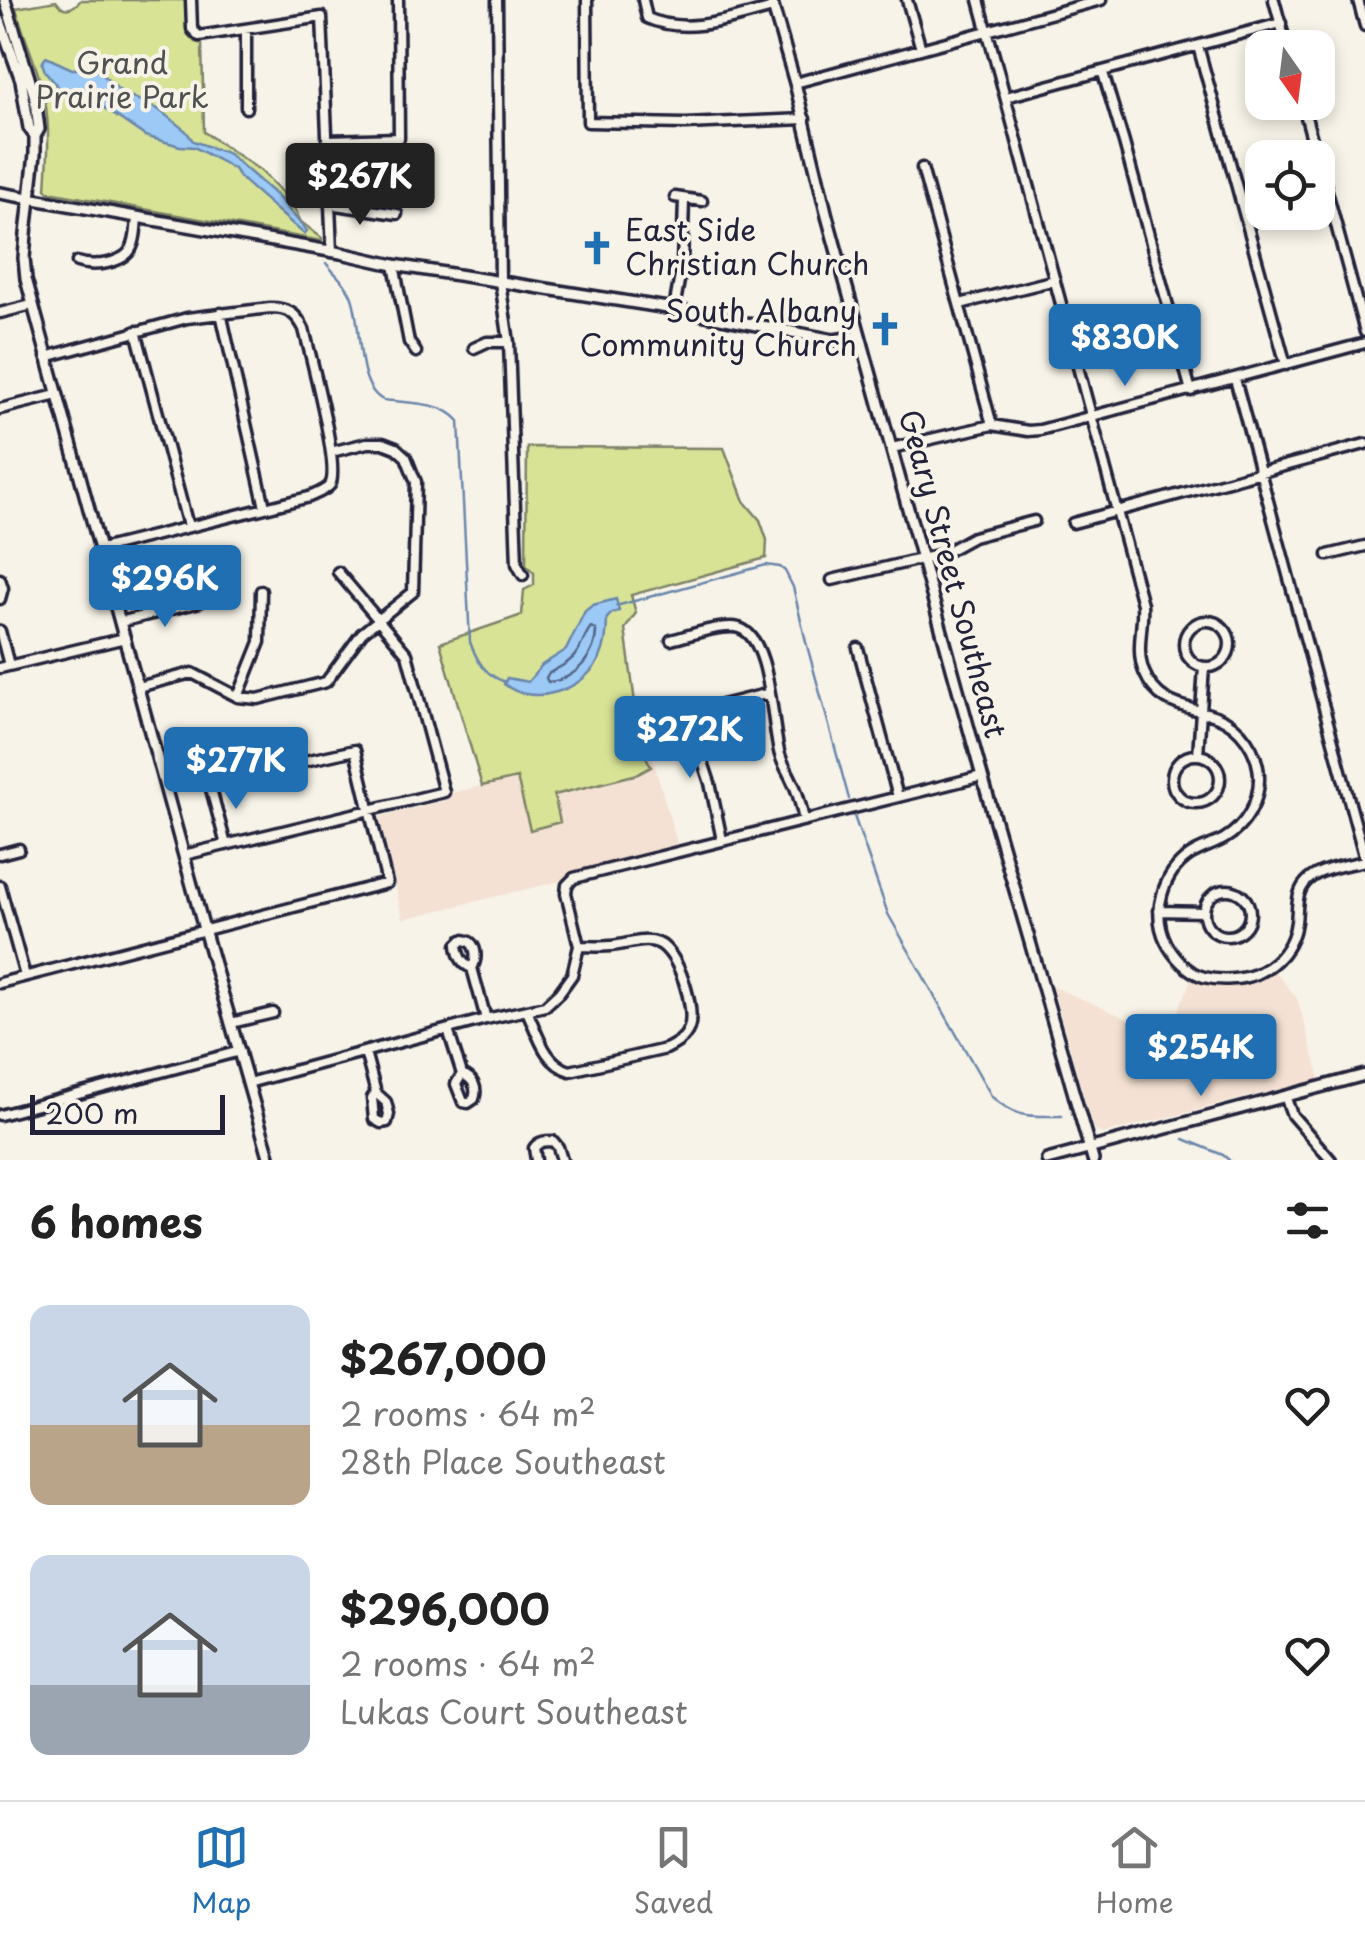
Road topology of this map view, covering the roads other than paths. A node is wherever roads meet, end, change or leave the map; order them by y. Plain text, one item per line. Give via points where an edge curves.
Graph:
1 (5, 0) edge
2 (191, 0) edge
3 (398, 0) edge
4 (496, 0) edge
5 (588, 0) edge
6 (643, 0) edge
7 (907, 0) edge
8 (979, 0) edge
9 (1101, 0) edge
10 (1274, 0) edge
11 (1358, 0) edge
12 (772, 4) edge
13 (0, 21) edge
14 (1280, 23) junction
15 (1365, 26) edge
16 (246, 29) junction
17 (1282, 30) edge
18 (988, 31) junction
19 (1198, 46) junction
20 (921, 49) junction
21 (1103, 73) junction
22 (795, 83) junction
23 (1006, 97) junction
24 (246, 108) dead end
25 (804, 119) junction
26 (35, 136) junction
27 (328, 140) junction
28 (922, 168) dead end
29 (0, 193) edge
30 (31, 199) junction
31 (702, 201) dead end
32 (328, 204) junction
33 (397, 214) dead end
34 (137, 217) junction
35 (1335, 223) edge
36 (332, 252) junction
37 (77, 262) dead end
38 (394, 265) junction
39 (1054, 280) junction
40 (500, 282) junction
41 (960, 304) junction
42 (32, 306) junction
43 (674, 309) junction
44 (0, 313) edge
45 (221, 313) junction
46 (136, 331) junction
47 (1365, 332) edge
48 (860, 336) junction
49 (509, 342) junction
50 (1365, 342) edge
51 (474, 348) dead end
52 (416, 352) dead end
53 (46, 357) junction
54 (1286, 365) junction
55 (1234, 379) junction
56 (1191, 391) junction
57 (57, 395) junction
58 (0, 410) edge
59 (1092, 418) junction
60 (992, 424) junction
61 (1365, 444) edge
62 (892, 448) junction
63 (331, 452) junction
64 (1260, 472) junction
65 (266, 507) junction
66 (1116, 511) junction
67 (1034, 521) dead end
68 (1073, 522) dead end
69 (188, 526) junction
70 (1365, 546) edge
71 (101, 549) junction
72 (1328, 556) dead end
73 (923, 559) junction
74 (338, 572) dead end
75 (523, 575) dead end
76 (0, 579) edge
77 (832, 580) dead end
78 (261, 591) dead end
79 (0, 598) edge
80 (200, 602) dead end
81 (377, 621) junction
82 (120, 622) junction
83 (0, 630) edge
84 (125, 638) junction
85 (671, 640) dead end
86 (858, 648) dead end
87 (4, 667) edge
88 (1204, 667) junction
89 (138, 687) junction
90 (770, 693) junction
91 (238, 697) junction
92 (1199, 712) junction
93 (686, 714) junction
94 (654, 722) dead end
95 (1198, 755) junction
96 (291, 764) dead end
97 (982, 776) junction
98 (211, 789) dead end
99 (898, 797) junction
100 (368, 810) junction
101 (804, 820) junction
102 (722, 840) junction
103 (226, 845) junction
104 (19, 849) dead end
105 (0, 854) edge
106 (184, 855) junction
107 (1365, 860) edge
108 (0, 886) edge
109 (1160, 910) junction
110 (1204, 912) junction
111 (204, 929) junction
112 (579, 946) junction
113 (472, 968) dead end
114 (25, 976) junction
115 (0, 983) edge
116 (527, 1012) junction
117 (273, 1013) dead end
118 (486, 1018) junction
119 (231, 1023) junction
120 (448, 1030) junction
121 (240, 1051) junction
122 (365, 1052) junction
123 (462, 1074) dead end
124 (1365, 1075) edge
125 (248, 1082) junction
126 (376, 1093) dead end
127 (1285, 1096) junction
128 (0, 1116) edge
129 (1090, 1148) junction
130 (270, 1160) edge
131 (536, 1160) edge
132 (562, 1160) edge
133 (1047, 1160) edge
134 (1093, 1160) edge
135 (1331, 1160) edge

1 - 26 main road via 36,97
2 - 16 street via 192,29 200,36
3 - 27 street via 399,138
4 - 40 street
5 - 25 street via 588,122
6 - 12 street via 647,18 657,22 708,24
7 - 20 street
8 - 18 street
9 - 18 street
10 - 14 street
11 - 15 street
12 - 22 main road, Geary Street Southeast
13 - 26 main road
14 - 17 street
14 - 19 street
16 - 24 street
16 - 27 street via 322,17
18 - 20 street
18 - 23 street
19 - 21 street
19 - 54 street
20 - 22 street
21 - 23 street
21 - 56 street
22 - 25 main road, Geary Street Southeast
23 - 39 street
25 - 48 main road, Geary Street Southeast
26 - 30 main road
27 - 32 street
28 - 41 street
29 - 30 main road
30 - 34 main road
30 - 42 main road via 24,258
31 - 43 street via 680,198 682,264
32 - 33 street
32 - 36 street
34 - 36 main road
34 - 37 street via 136,240 126,256
35 - 47 street
36 - 38 main road
38 - 40 main road
38 - 52 street
39 - 41 street
39 - 59 street
40 - 43 main road
40 - 49 street
41 - 60 street
42 - 44 street
42 - 53 main road
43 - 48 main road via 834,340
45 - 46 street
45 - 63 street via 293,312 304,329
45 - 65 street
46 - 53 street
46 - 69 street
48 - 62 main road, Geary Street Southeast
49 - 51 street
49 - 75 street via 517,564
50 - 54 street
53 - 57 main road
54 - 55 street
55 - 56 street
55 - 64 street
56 - 59 street
57 - 58 street
57 - 71 main road
59 - 60 street via 1028,431
59 - 66 street
60 - 62 street
61 - 64 street
62 - 73 main road, Geary Street Southeast
63 - 65 street via 330,485
63 - 81 street via 383,442 406,457 416,482 413,592
64 - 66 street
64 - 107 street
65 - 69 street
66 - 68 street
66 - 92 street via 1142,604 1144,672 1161,696
67 - 73 street
69 - 71 street
70 - 72 street
71 - 82 main road
73 - 77 street
73 - 97 main road, Geary Street Southeast
74 - 81 street
76 - 79 street
78 - 91 street via 260,642
80 - 82 street
81 - 91 street via 326,682 258,699
81 - 100 street via 407,654 444,792
82 - 84 main road
83 - 87 street
84 - 87 street
84 - 89 main road
85 - 90 street via 743,628 757,647
86 - 99 street
88 - 88 street via 1221,662 1230,646 1225,629 1209,621 1192,626 1184,641 1188,658
88 - 92 street
89 - 91 street via 192,673
89 - 106 main road
90 - 93 street
90 - 101 street via 780,758
92 - 95 street
92 - 109 street via 1231,724 1248,742 1258,790 1239,826 1175,867
93 - 94 street
93 - 102 street
95 - 95 street via 1182,759 1172,774 1176,792 1192,803 1210,799 1220,783 1216,765
96 - 100 street via 355,750
97 - 99 street
97 - 129 main road, Geary Street Southeast
98 - 103 street
99 - 101 street
100 - 103 street
100 - 111 street via 387,883
101 - 102 street
102 - 112 street via 570,880 566,894
103 - 106 street
104 - 105 street
106 - 111 main road
107 - 109 street via 1307,880 1281,957 1252,976 1192,972 1166,944
108 - 114 street
109 - 110 street
110 - 110 street via 1213,894 1233,890 1250,914 1241,931 1221,935
111 - 114 street
111 - 119 main road
112 - 116 street via 559,993
112 - 116 street via 661,939 680,971 690,1035 649,1054 559,1073
113 - 118 street
114 - 115 street
116 - 118 street
117 - 119 street
118 - 120 street
119 - 121 main road
120 - 122 street
120 - 123 street
121 - 125 main road
121 - 128 street
122 - 125 street
122 - 126 street
124 - 127 main road
125 - 130 main road
127 - 129 main road
127 - 135 street via 1292,1115
129 - 133 main road
129 - 134 main road, Geary Street Southeast
131 - 132 street via 534,1148 546,1141 554,1142

